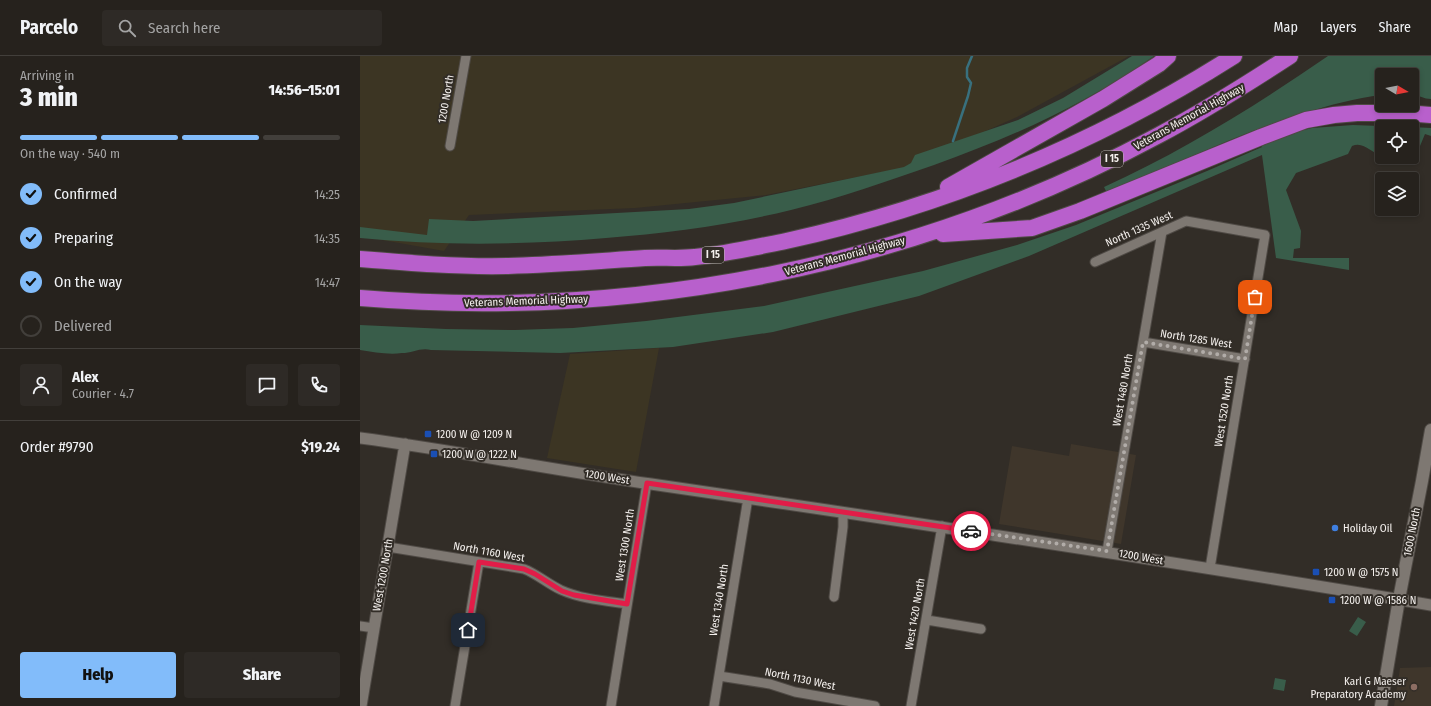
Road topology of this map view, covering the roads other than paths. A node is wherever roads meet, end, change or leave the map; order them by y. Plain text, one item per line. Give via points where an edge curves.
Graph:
1 (466, 56) edge
2 (1168, 56) edge
3 (1234, 56) edge
4 (1290, 56) edge
5 (1431, 115) edge
6 (450, 146) dead end
7 (916, 206) junction
8 (1162, 232) junction
9 (1265, 235) joint
10 (921, 236) junction
11 (360, 259) edge
12 (1095, 262) dead end
13 (360, 298) edge
14 (1143, 342) junction
15 (1245, 359) junction
16 (1431, 430) edge
17 (360, 438) edge
18 (405, 444) junction
19 (647, 483) junction
20 (748, 498) junction
21 (843, 512) junction
22 (942, 526) junction
23 (388, 547) junction
24 (1107, 551) junction
25 (479, 562) junction
26 (1210, 568) junction
27 (834, 597) dead end
28 (1399, 600) junction
29 (627, 604) junction
30 (1431, 605) edge
31 (927, 620) junction
32 (360, 626) edge
33 (374, 628) junction
34 (981, 629) dead end
35 (719, 676) junction
36 (815, 696) junction
37 (361, 706) edge
38 (455, 706) edge
39 (611, 706) edge
40 (714, 706) edge
41 (813, 706) edge
42 (875, 706) edge
43 (911, 706) edge
44 (1381, 706) edge

1 - 6 street, 1200 North
2 - 7 highway via 1103,99
3 - 7 highway, I 15 via 1168,96 1093,135 1025,166
4 - 10 highway, Veterans Memorial Highway / I 15 via 1226,97 1109,161 1011,204
5 - 10 highway via 1357,113 1306,120 1032,228
7 - 11 highway, I 15 via 806,236 694,258 504,266
8 - 9 street, North 1335 West via 1186,221
8 - 12 street, North 1335 West
8 - 14 street, West 1480 North
9 - 15 street, West 1520 North
10 - 13 highway, Veterans Memorial Highway / I 15 via 787,272 649,294 490,304
14 - 15 street, North 1285 West
14 - 24 street, West 1480 North
15 - 26 street, West 1520 North
16 - 28 main road, 1600 North
17 - 18 street, 1200 West
18 - 19 street, 1200 West
18 - 23 street, West 1200 North
19 - 20 street, 1200 West
19 - 29 street, West 1300 North
20 - 21 street, 1200 West
20 - 35 street, West 1340 North
21 - 22 street, 1200 West
21 - 27 street
22 - 24 street, 1200 West
22 - 31 street, West 1420 North
23 - 25 street, North 1160 West
23 - 33 street, West 1200 North
24 - 26 street, 1200 West
25 - 29 street, North 1160 West via 524,569 574,595
25 - 38 street
26 - 28 street, 1200 West
28 - 30 street, 1200 West
28 - 44 main road, 1600 North
29 - 39 street, West 1300 North
31 - 34 street
31 - 43 street, West 1420 North
32 - 33 street
33 - 37 street, West 1200 North
35 - 36 street, North 1130 West via 770,684
35 - 40 street, West 1340 North
36 - 41 street
36 - 42 street, North 1130 West

